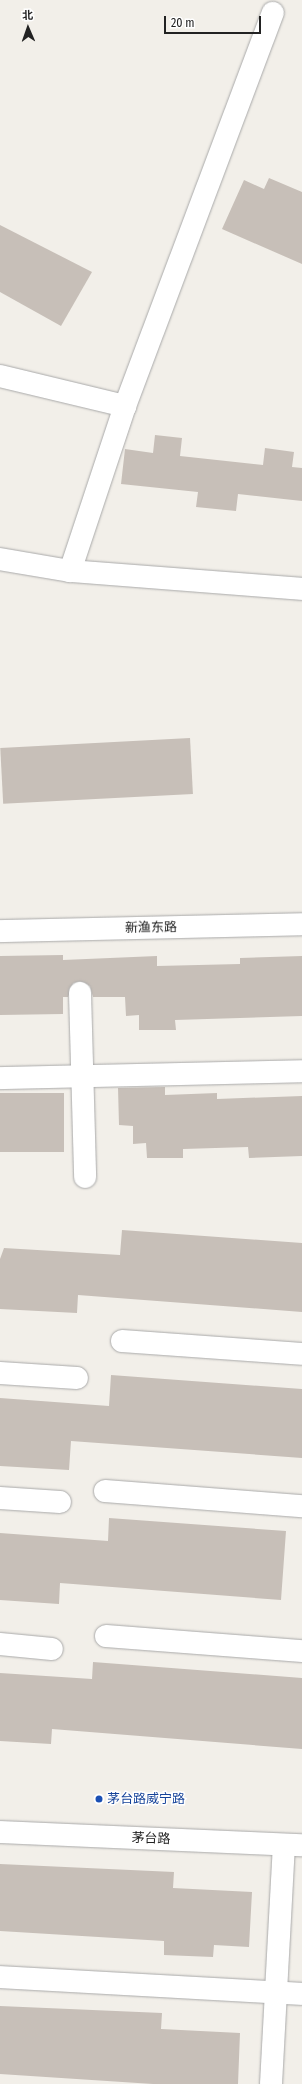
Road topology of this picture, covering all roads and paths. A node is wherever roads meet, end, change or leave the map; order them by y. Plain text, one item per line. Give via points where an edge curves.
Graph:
1 (273, 13) dead end
2 (0, 376) edge
3 (125, 406) junction
4 (0, 559) edge
5 (70, 571) junction
6 (302, 589) edge
7 (302, 924) edge
8 (0, 931) edge
9 (80, 993) dead end
10 (302, 1071) edge
11 (82, 1076) junction
12 (0, 1078) edge
13 (85, 1177) dead end
14 (122, 1341) dead end
15 (302, 1354) edge
16 (0, 1373) edge
17 (77, 1378) dead end
18 (105, 1491) dead end
19 (0, 1498) edge
20 (60, 1502) dead end
21 (302, 1506) edge
22 (106, 1636) dead end
23 (0, 1644) edge
24 (52, 1649) dead end
25 (302, 1651) edge
26 (0, 1832) edge
27 (293, 1845) edge
28 (0, 1977) edge
29 (277, 1992) junction
30 (302, 1994) edge
31 (272, 2084) edge

1 - 3 street
2 - 3 street
3 - 5 street
4 - 5 street
5 - 6 street
7 - 8 street, 新渔东路
9 - 11 street
10 - 11 street
11 - 12 street
11 - 13 street
14 - 15 street
16 - 17 street
18 - 21 street
19 - 20 street
22 - 25 street
23 - 24 street
26 - 27 street, 茅台路
27 - 29 street
28 - 29 street
29 - 30 street
29 - 31 street

